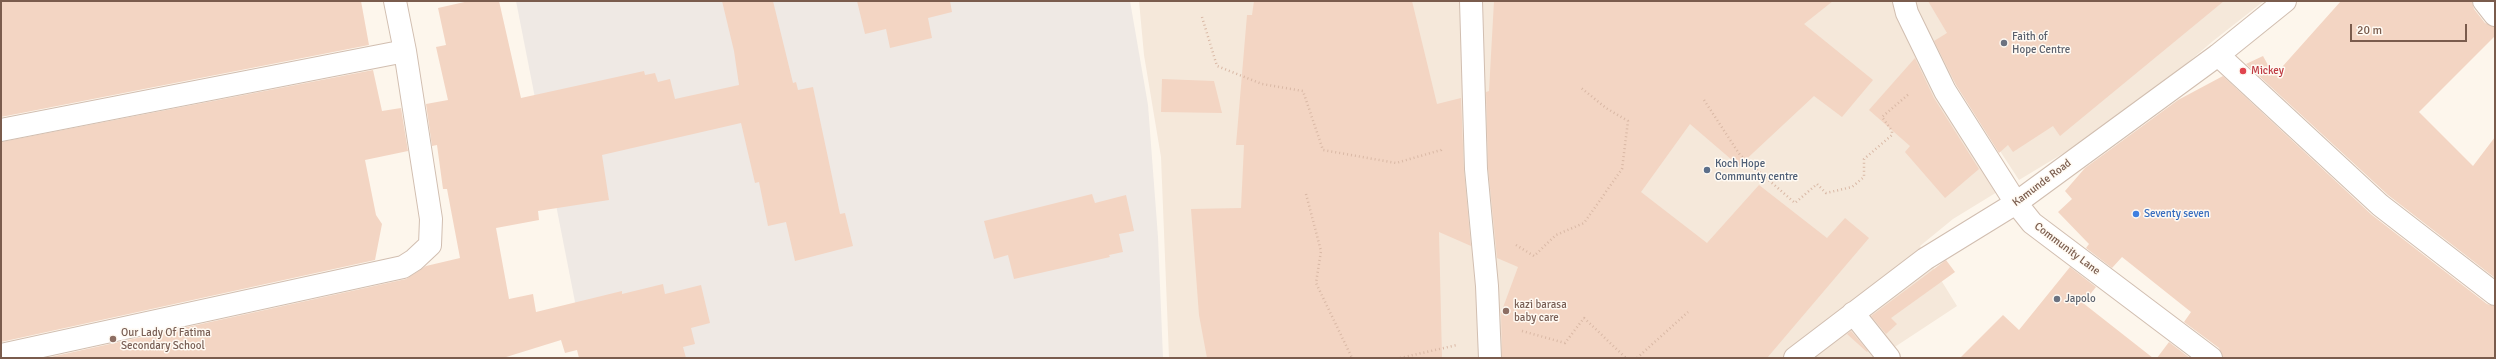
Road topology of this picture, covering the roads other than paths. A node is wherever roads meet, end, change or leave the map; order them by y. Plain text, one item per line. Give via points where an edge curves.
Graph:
1 (395, 1) edge
2 (1472, 1) edge
3 (1904, 1) edge
4 (2285, 1) edge
5 (2484, 1) edge
6 (2495, 15) edge
7 (405, 51) junction
8 (2218, 56) junction
9 (1, 130) edge
10 (2016, 203) junction
11 (2495, 294) edge
12 (1852, 313) junction
13 (1, 355) edge
14 (1490, 358) edge
15 (1794, 358) edge
16 (1889, 358) edge
17 (2211, 358) edge

1 - 7 street
2 - 14 street via 1476,169 1484,244
3 - 10 street, Community Lane via 1907,13 1945,91
4 - 8 street, Kamunde Road
5 - 6 street
7 - 9 street
7 - 13 street via 431,219 430,245 414,260 402,266
8 - 10 street, Kamunde Road
8 - 11 street via 2380,205
10 - 12 street, Kamunde Road via 1925,259
10 - 17 street, Community Lane via 2032,222
12 - 15 street, Kamunde Road
12 - 16 street

